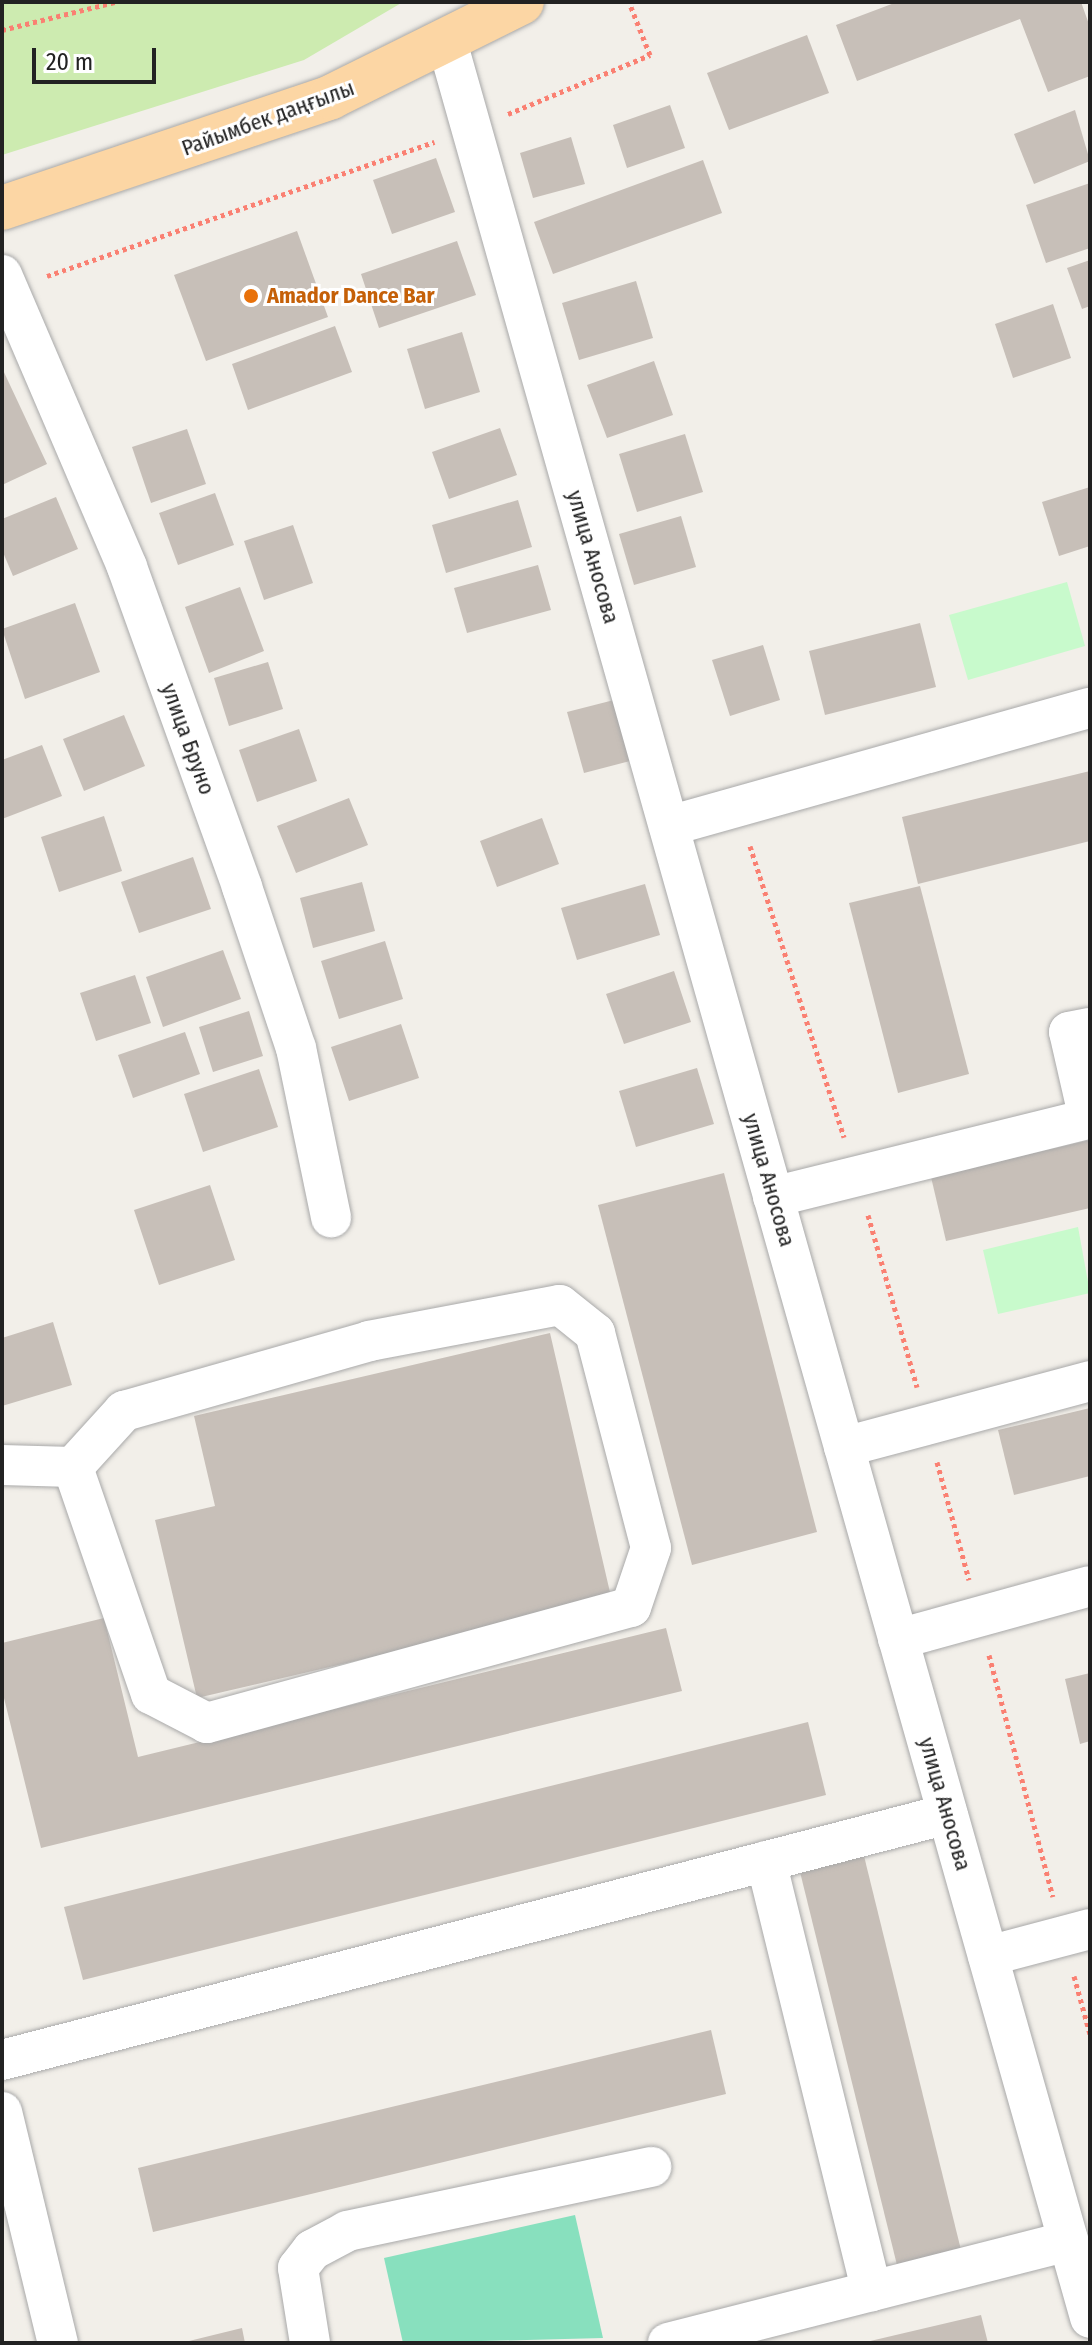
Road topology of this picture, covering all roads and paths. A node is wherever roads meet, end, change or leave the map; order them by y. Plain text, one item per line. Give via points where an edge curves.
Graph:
1 (115, 2) edge
2 (522, 2) edge
3 (629, 2) edge
4 (2, 30) edge
5 (447, 42) junction
6 (472, 130) junction
7 (2, 208) edge
8 (5, 282) edge
9 (1090, 708) edge
10 (669, 826) junction
11 (1090, 1028) edge
12 (773, 1197) junction
13 (331, 1217) dead end
14 (1090, 1381) edge
15 (844, 1447) junction
16 (2, 1465) edge
17 (73, 1467) junction
18 (1090, 1586) edge
19 (898, 1639) junction
20 (948, 1814) junction
21 (766, 1861) junction
22 (1090, 1929) edge
23 (988, 1956) junction
24 (2, 2060) edge
25 (2, 2112) edge
26 (651, 2167) dead end
27 (1072, 2217) edge
28 (872, 2291) junction
29 (1090, 2318) edge
30 (58, 2343) edge
31 (310, 2343) edge
32 (668, 2343) edge

1 - 4 path
2 - 5 main road, Райымбек даңғылы
3 - 6 path via 650,55
5 - 6 street, улица Аносова
5 - 7 main road, Райымбек даңғылы via 331,97
6 - 8 path
6 - 10 street, улица Аносова
8 - 13 street, улица Бруно via 127,567 242,887 296,1048
9 - 10 street
10 - 12 street, улица Аносова
11 - 12 street via 1069,1032 1089,1119
12 - 15 street, улица Аносова
14 - 15 street
15 - 19 street, улица Аносова
16 - 17 street
17 - 17 street via 124,1411 369,1341 560,1305 595,1333 651,1548 631,1607 207,1723 151,1694
18 - 19 street
19 - 20 street, улица Аносова
20 - 21 street
20 - 23 street, улица Аносова
21 - 24 street
21 - 28 street
22 - 23 street
23 - 27 street, улица Аносова
25 - 30 street
26 - 31 street via 335,2237 298,2268
27 - 28 street
27 - 29 street, улица Аносова
28 - 32 street

